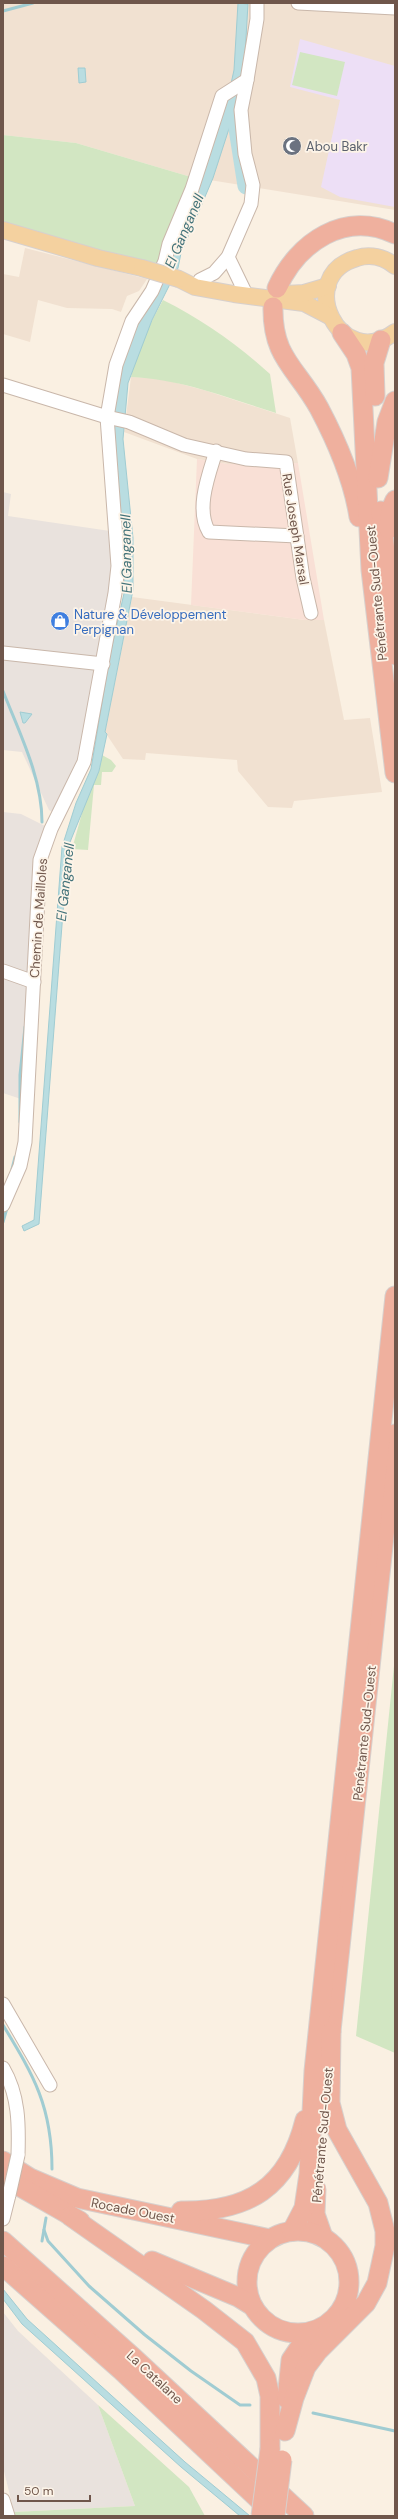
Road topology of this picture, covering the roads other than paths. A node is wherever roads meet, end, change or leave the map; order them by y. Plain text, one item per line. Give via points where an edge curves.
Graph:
1 (257, 3) edge
2 (298, 3) edge
3 (395, 8) edge
4 (245, 81) junction
5 (3, 230) edge
6 (395, 234) edge
7 (228, 257) junction
8 (395, 266) edge
9 (179, 278) junction
10 (200, 280) junction
11 (328, 286) junction
12 (244, 290) junction
13 (283, 298) junction
14 (329, 316) junction
15 (342, 333) junction
16 (388, 336) edge
17 (3, 385) edge
18 (395, 401) edge
19 (370, 416) junction
20 (109, 418) junction
21 (216, 452) junction
22 (378, 478) junction
23 (395, 500) edge
24 (297, 536) junction
25 (371, 570) junction
26 (389, 595) junction
27 (311, 613) dead end
28 (3, 653) edge
29 (395, 655) edge
30 (103, 664) junction
31 (395, 769) edge
32 (3, 972) edge
33 (34, 982) junction
34 (3, 1205) edge
35 (395, 1296) edge
36 (395, 1434) edge
37 (3, 2004) edge
38 (331, 2032) junction
39 (3, 2068) edge
40 (314, 2071) junction
41 (50, 2085) dead end
42 (11, 2158) edge
43 (6, 2186) edge
44 (135, 2211) junction
45 (4, 2216) edge
46 (70, 2216) junction
47 (292, 2231) junction
48 (323, 2237) junction
49 (270, 2239) junction
50 (3, 2241) edge
51 (3, 2266) edge
52 (251, 2305) junction
53 (269, 2326) junction
54 (310, 2332) junction
55 (285, 2431) junction
56 (276, 2454) junction
57 (3, 2500) edge
58 (8, 2516) edge
59 (261, 2516) edge
60 (276, 2516) edge
61 (304, 2516) edge

1 - 4 street via 258,19
2 - 3 street
4 - 7 street via 241,110 245,154 253,185 251,204
4 - 20 street, Chemin de Mailloles via 222,96 192,189 169,244 165,261 152,291 131,323 116,365
5 - 9 main road, bridge via 98,258
6 - 13 highway via 382,228 345,227 306,245 285,270
7 - 10 street via 214,273
7 - 12 street
8 - 11 main road via 379,258 358,258 339,268
9 - 10 main road via 190,277
9 - 13 main road via 195,287 234,294
10 - 12 main road
11 - 13 main road
11 - 14 main road via 326,306
12 - 13 main road
13 - 14 main road via 304,303
13 - 25 highway via 273,323 276,342 281,354 318,406 349,476
14 - 15 main road
15 - 16 main road via 356,340
15 - 19 highway via 356,354 361,368
16 - 19 highway via 374,363
17 - 20 street, Rue Joseph Marsal
18 - 22 highway via 387,422
19 - 22 highway, Pénétrante Sud-Ouest
19 - 25 highway, Pénétrante Sud-Ouest
20 - 21 street, Rue Joseph Marsal via 130,422 184,444
20 - 30 street, Chemin de Mailloles via 118,566
21 - 24 street, Rue Joseph Marsal via 246,459 286,462
21 - 24 street via 207,481 204,505 206,526 210,532
22 - 26 highway, Pénétrante Sud-Ouest
23 - 26 highway via 389,524
24 - 27 street, Rue Joseph Marsal
25 - 31 highway, Pénétrante Sud-Ouest
26 - 29 highway, Pénétrante Sud-Ouest
28 - 30 street
30 - 33 street, Chemin de Mailloles via 84,762 51,829 40,860
32 - 33 street
33 - 34 street, Chemin de Mailloles via 25,1142 20,1166
35 - 40 highway
36 - 38 highway, Pénétrante Sud-Ouest
37 - 41 street
38 - 48 highway, Pénétrante Sud-Ouest via 315,2214
38 - 55 highway, Pénétrante Sud-Ouest via 330,2103 337,2130 378,2203 385,2231 385,2246 377,2283 366,2303 318,2351 306,2367
39 - 42 street via 9,2079 19,2118
40 - 44 highway via 298,2144 285,2169 269,2187 226,2208 203,2211
40 - 47 highway via 309,2174 304,2208
42 - 43 street, bridge
42 - 44 highway, Rocade Ouest via 56,2191
43 - 45 street
43 - 46 highway, Rocade Ouest
44 - 49 highway, Rocade Ouest
46 - 52 highway, Rocade Ouest via 167,2269 238,2296
46 - 56 highway via 204,2310 245,2342 266,2378
47 - 48 highway, Rocade Ouest
47 - 49 highway, Rocade Ouest
48 - 54 highway, Rocade Ouest via 332,2244 345,2262 348,2295 341,2310 330,2323
49 - 52 highway, Rocade Ouest via 256,2252 248,2268 246,2287
50 - 61 highway, La Catalane via 133,2357
51 - 60 highway, La Catalane via 120,2370
52 - 53 highway, Rocade Ouest
53 - 54 highway, Rocade Ouest via 289,2333
53 - 56 highway, Pénétrante Sud-Ouest via 279,2340 283,2367
54 - 55 highway, Pénétrante Sud-Ouest via 291,2360
55 - 56 highway, Pénétrante Sud-Ouest
56 - 59 highway, Pénétrante Sud-Ouest, bridge
56 - 60 highway, bridge
57 - 58 street

